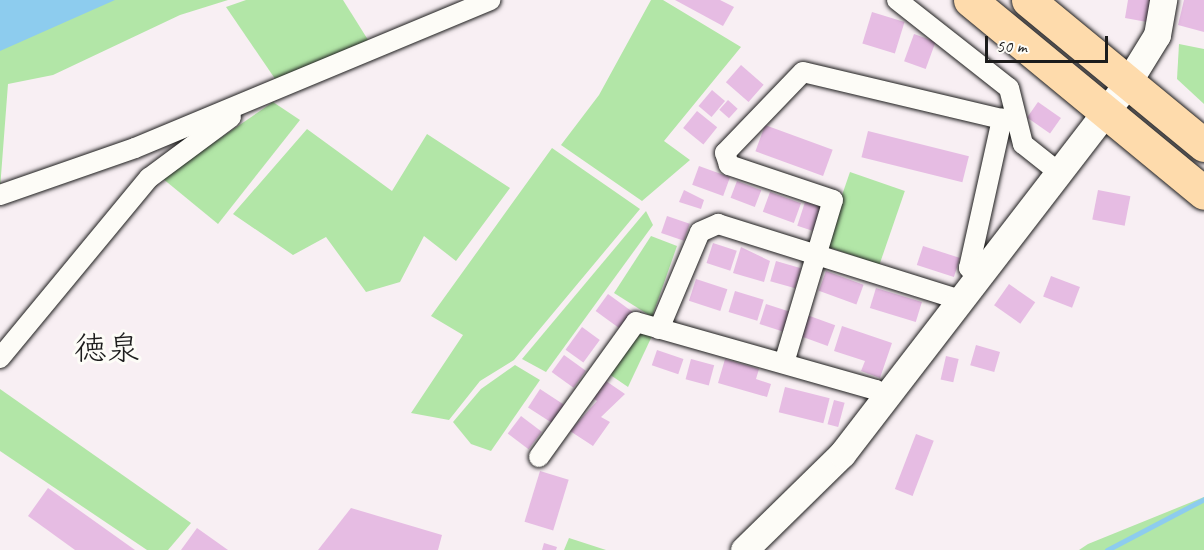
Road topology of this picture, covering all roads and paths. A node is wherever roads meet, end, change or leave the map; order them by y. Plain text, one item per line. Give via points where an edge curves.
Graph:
1 (490, 0) edge
2 (897, 0) edge
3 (970, 0) edge
4 (1028, 0) edge
5 (1163, 0) edge
6 (1128, 82) junction
7 (256, 99) junction
8 (1104, 113) junction
9 (1008, 121) junction
10 (1204, 145) edge
11 (1057, 171) junction
12 (1204, 193) edge
13 (0, 195) edge
14 (818, 255) junction
15 (979, 276) junction
16 (961, 300) junction
17 (659, 329) junction
18 (0, 358) edge
19 (784, 363) junction
20 (887, 398) junction
21 (539, 457) dead end
22 (744, 550) edge

1 - 7 street
2 - 9 street via 1009,88
3 - 8 highway
4 - 6 highway
5 - 6 street via 1157,35
6 - 8 street
6 - 10 highway
7 - 13 street
7 - 18 street via 149,178
8 - 11 street
8 - 12 highway
9 - 11 street via 1023,144
9 - 14 street via 803,72 726,153 729,165 833,200
9 - 15 street via 969,268
11 - 15 street
14 - 16 street
14 - 17 street via 718,224 700,232
14 - 19 street
15 - 16 street
16 - 20 street
17 - 19 street
17 - 21 street via 636,322
19 - 20 street
20 - 22 street via 842,454

